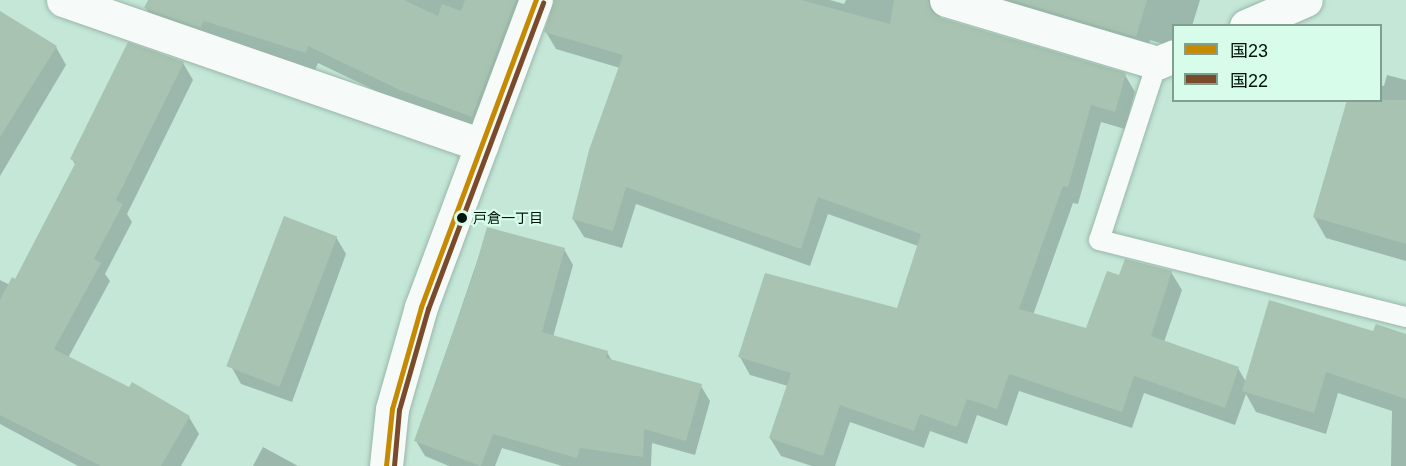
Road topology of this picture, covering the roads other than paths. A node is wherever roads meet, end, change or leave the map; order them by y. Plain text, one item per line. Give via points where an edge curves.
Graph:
1 (63, 0) edge
2 (536, 0) edge
3 (946, 0) edge
4 (1306, 0) edge
5 (1251, 24) edge
6 (1165, 60) edge
7 (482, 146) junction
8 (1406, 317) edge
9 (386, 466) edge

1 - 7 street
2 - 7 street
3 - 6 street
4 - 5 street
6 - 8 lane via 1099,240
7 - 9 street via 421,307 392,409

